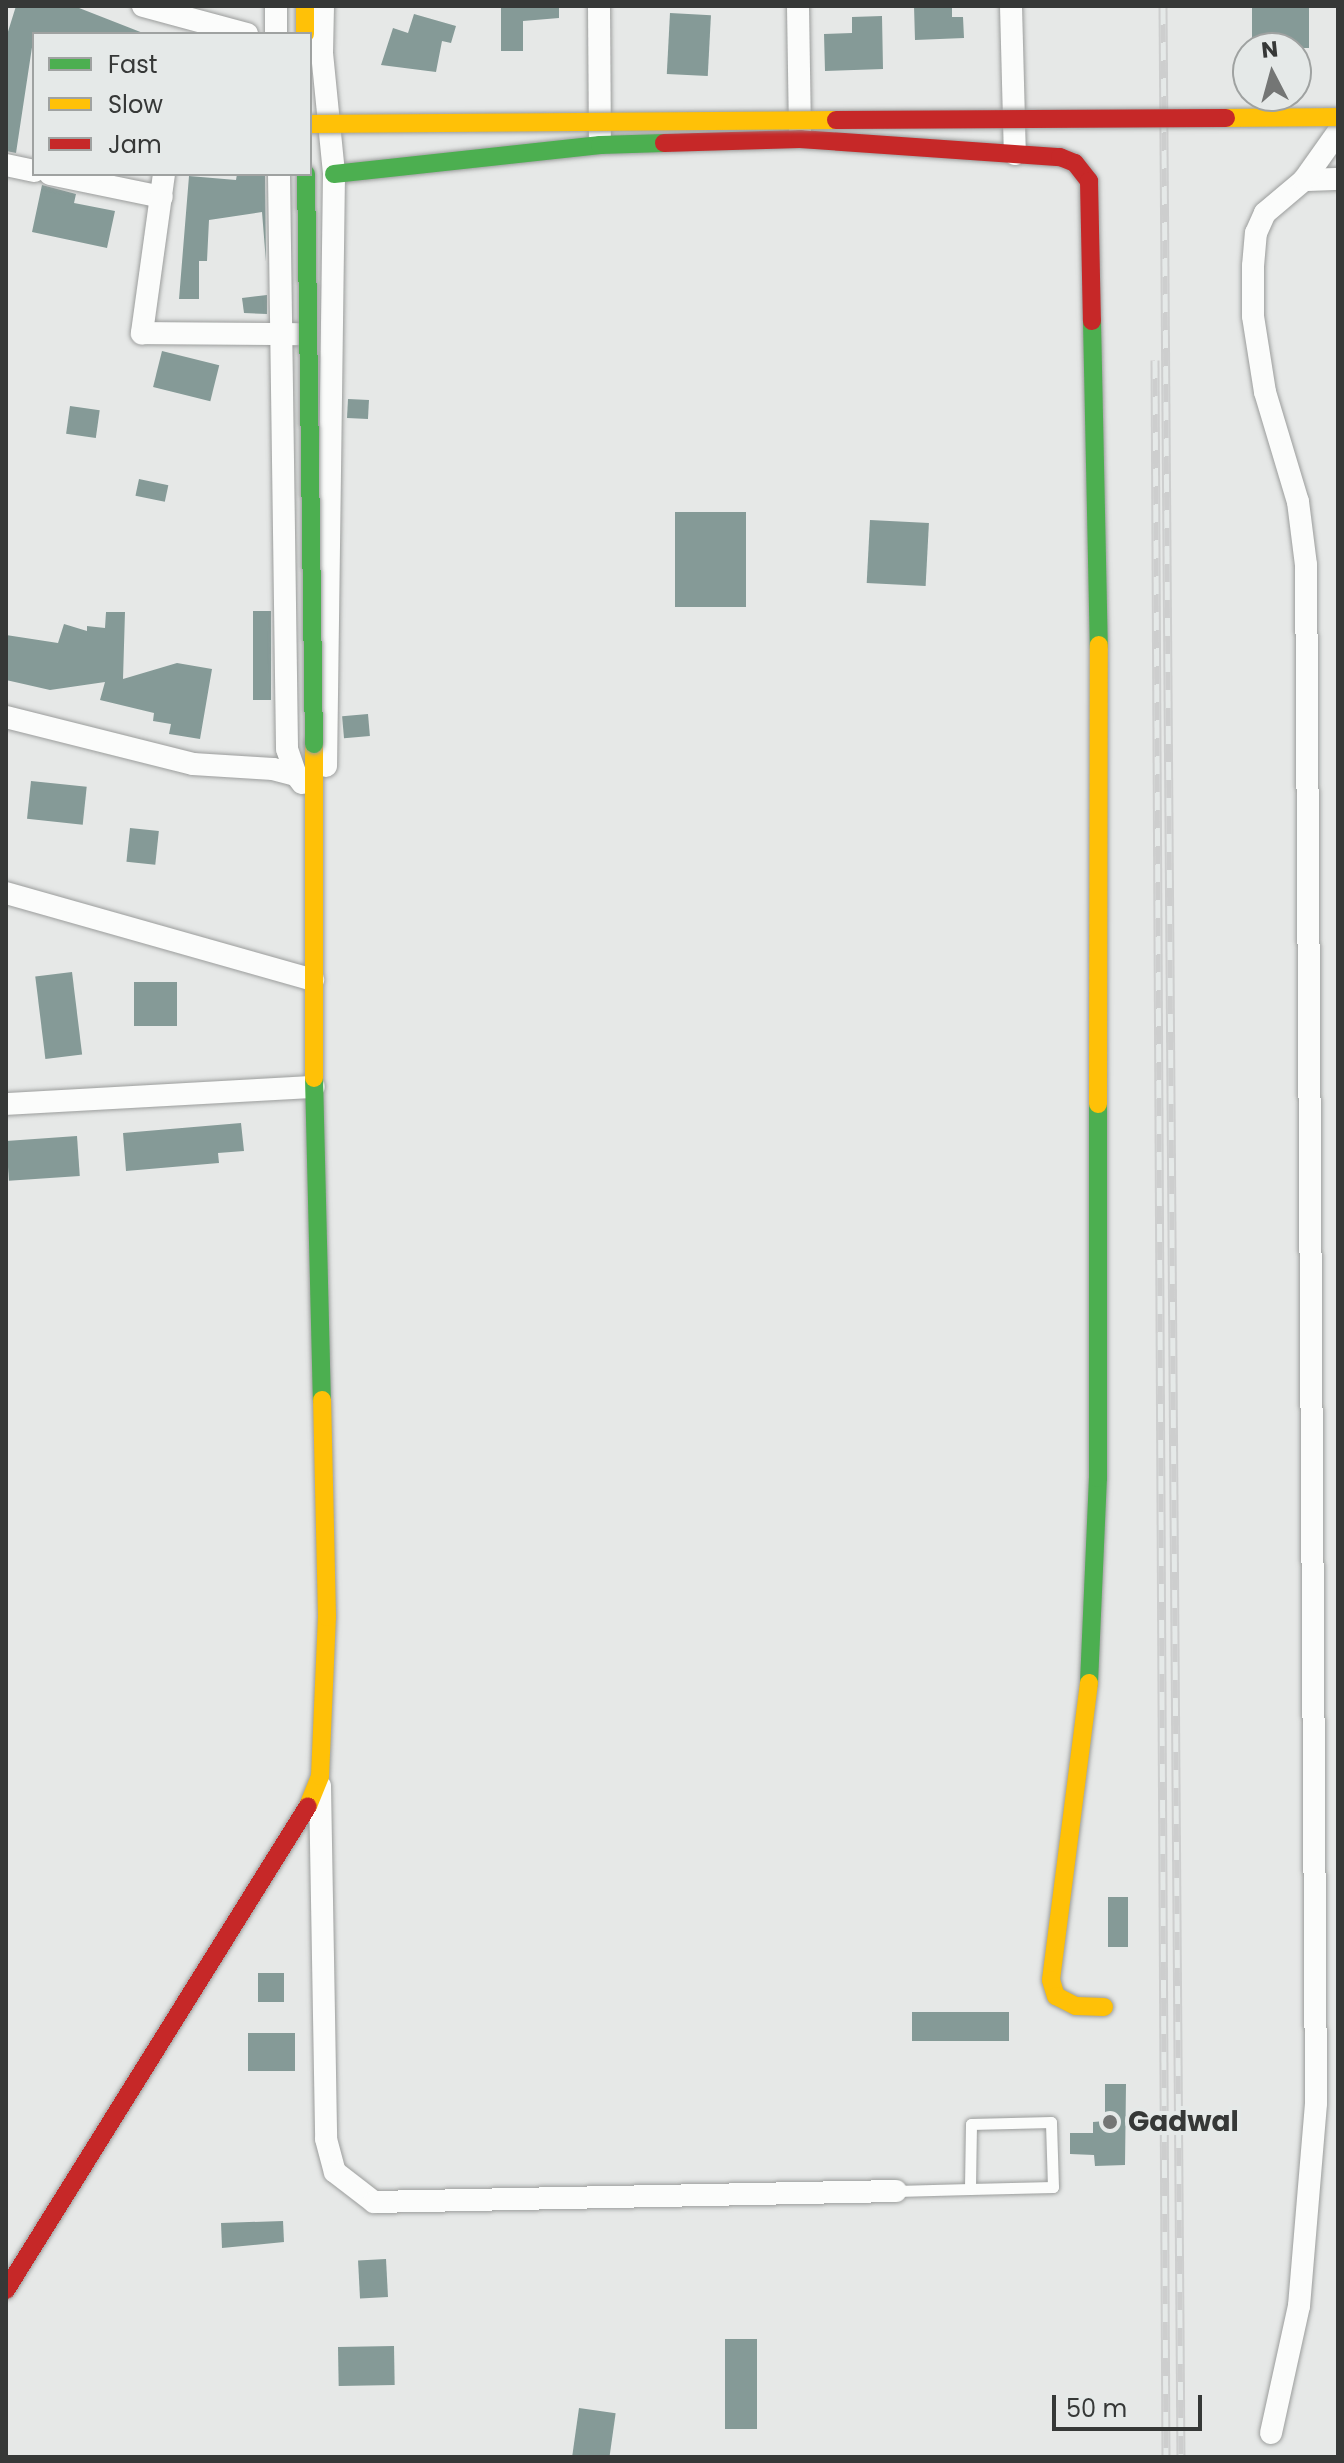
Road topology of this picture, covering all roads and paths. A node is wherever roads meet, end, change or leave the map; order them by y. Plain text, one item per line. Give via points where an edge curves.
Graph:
1 (143, 6) edge
2 (276, 6) edge
3 (305, 6) edge
4 (323, 6) edge
5 (599, 6) edge
6 (798, 6) edge
7 (1011, 6) edge
8 (175, 25) edge
9 (231, 32) edge
10 (276, 32) edge
11 (305, 32) edge
12 (316, 51) edge
13 (1338, 117) edge
14 (312, 124) edge
15 (1338, 132) edge
16 (800, 139) junction
17 (600, 145) junction
18 (1015, 154) junction
19 (6, 165) edge
20 (32, 171) edge
21 (334, 174) junction
22 (60, 176) edge
23 (164, 176) edge
24 (279, 176) edge
25 (306, 176) edge
26 (1338, 179) edge
27 (1304, 180) junction
28 (162, 197) junction
29 (282, 334) junction
30 (333, 334) junction
31 (6, 717) edge
32 (296, 775) junction
33 (315, 801) junction
34 (6, 893) edge
35 (313, 980) junction
36 (314, 1087) junction
37 (6, 1104) edge
38 (320, 1776) junction
39 (1104, 2007) dead end
40 (970, 2189) junction
41 (896, 2191) joint
42 (6, 2290) edge
43 (1271, 2433) dead end

1 - 8 street
2 - 10 street
3 - 11 main road
4 - 12 street
5 - 17 street
6 - 16 street
7 - 18 street
8 - 9 street
12 - 21 street
13 - 14 main road, bridge
15 - 27 street
16 - 17 main road
16 - 18 main road
17 - 21 main road
18 - 39 main road via 1075,163 1089,181 1099,588 1098,1478 1087,1725 1051,1980 1056,1996
19 - 20 street
21 - 30 street
22 - 28 street
23 - 28 street
24 - 29 street
25 - 33 main road, bridge
26 - 27 street
27 - 43 street via 1265,213 1256,233 1253,266 1253,316 1265,392 1298,502 1306,565 1316,2103 1299,2306
28 - 29 street via 142,333
29 - 30 street
29 - 32 street via 287,749
30 - 33 street via 329,745
31 - 32 street via 193,764
32 - 33 street
33 - 35 main road
34 - 35 street
35 - 36 main road
36 - 37 street
36 - 38 main road via 327,1617
38 - 41 street via 326,2139 335,2172 374,2202
38 - 42 main road via 303,1818
40 - 40 lane via 1053,2187 1051,2122 971,2124
40 - 41 lane

